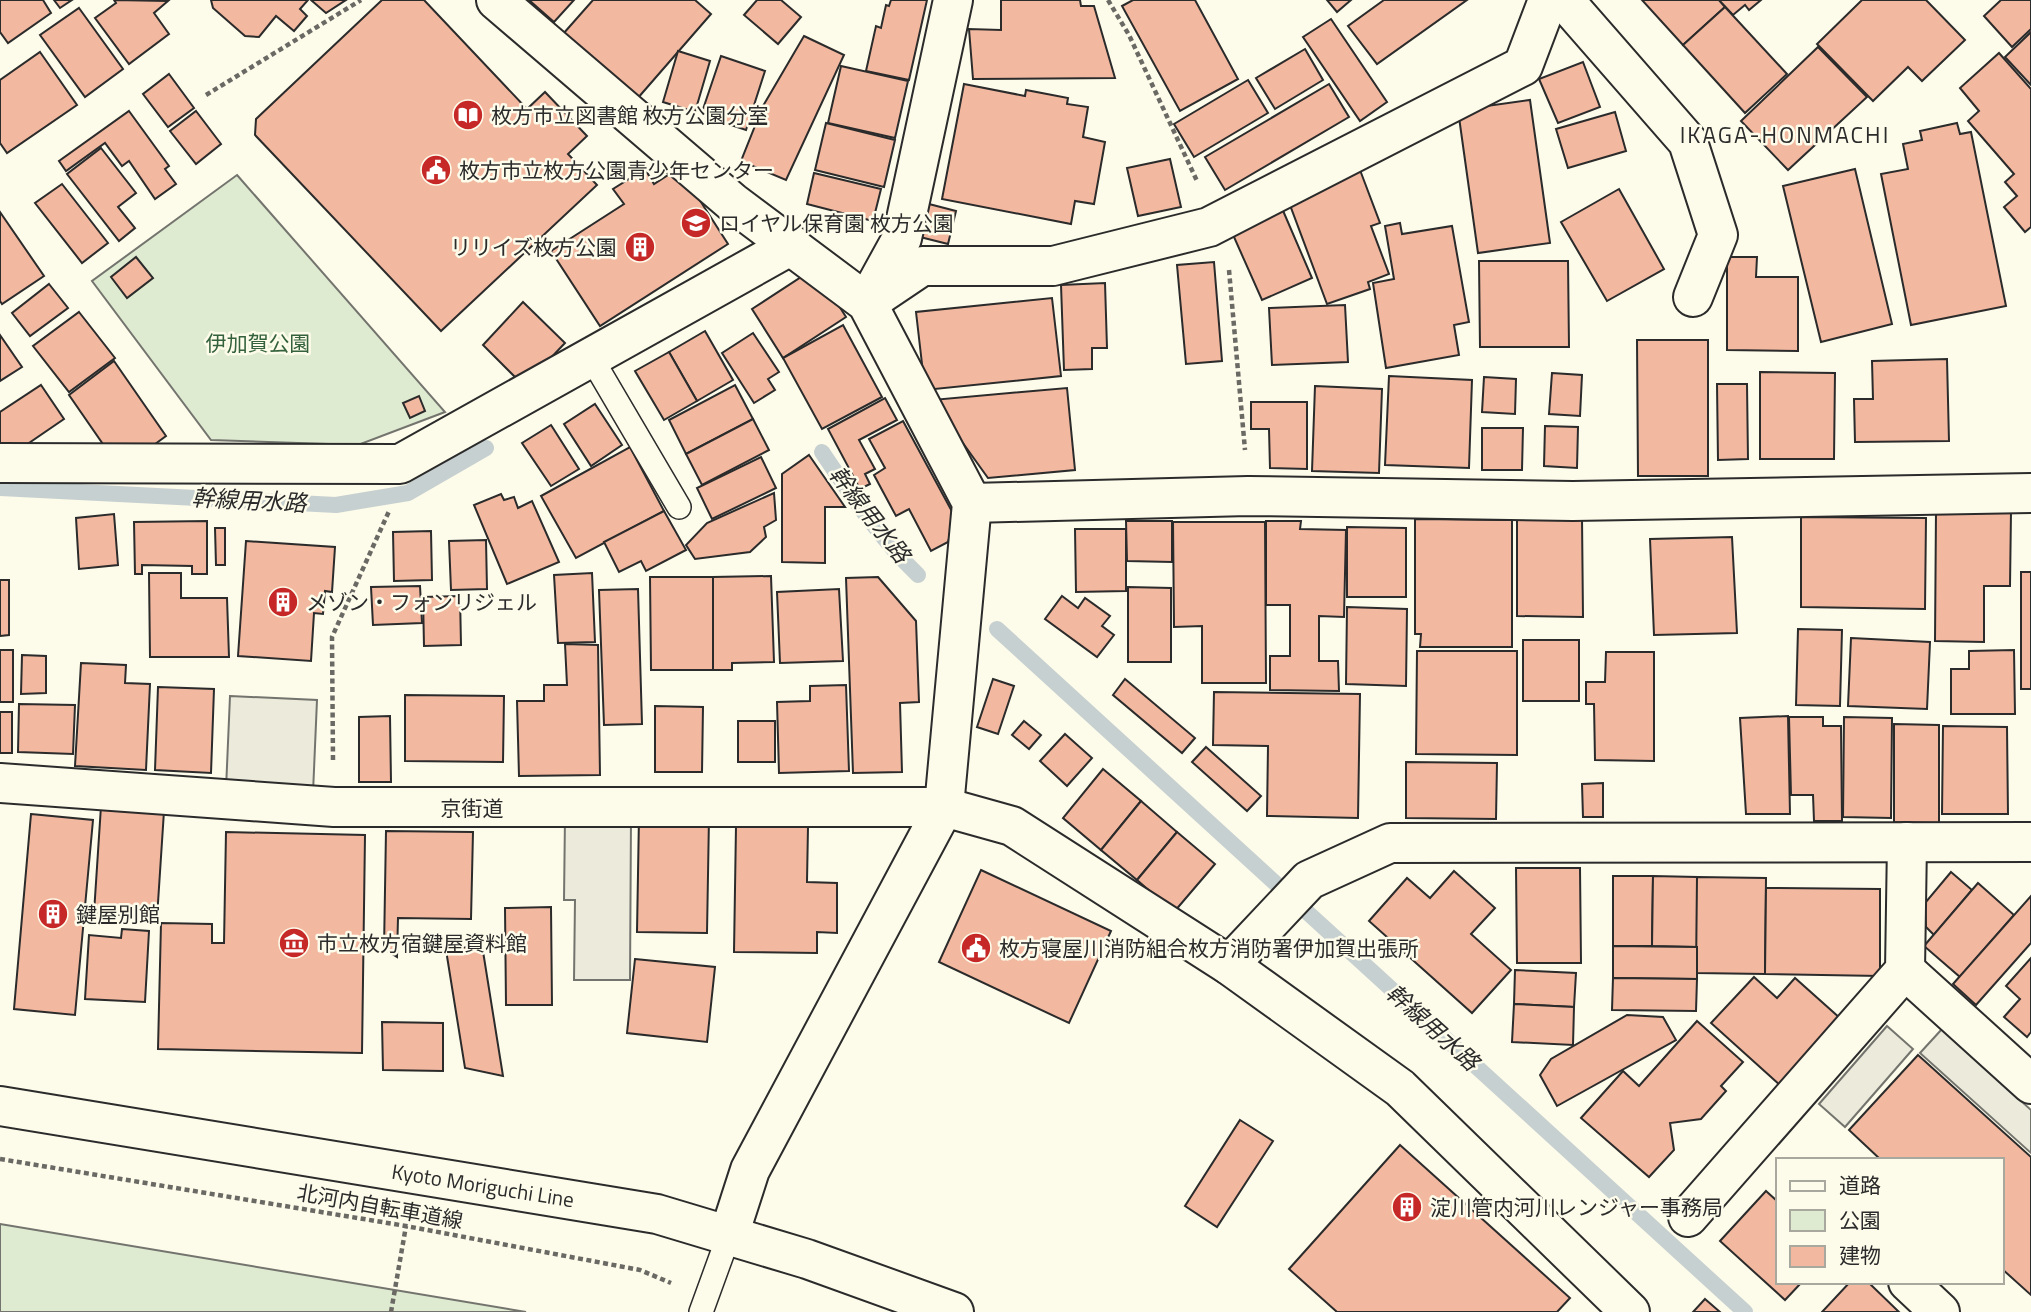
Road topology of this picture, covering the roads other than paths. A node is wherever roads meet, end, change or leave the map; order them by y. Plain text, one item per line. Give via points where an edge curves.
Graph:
1 (496, 0) edge
2 (953, 0) edge
3 (1548, 0) edge
4 (1564, 0) edge
5 (792, 245) junction
6 (1693, 297) dead end
7 (867, 303) junction
8 (592, 359) junction
9 (0, 463) edge
10 (2031, 493) edge
11 (972, 503) junction
12 (679, 507) dead end
13 (0, 783) edge
14 (944, 807) junction
15 (1907, 842) junction
16 (2031, 842) edge
17 (1229, 965) junction
18 (1905, 970) junction
19 (2031, 1084) edge
20 (0, 1106) edge
21 (1765, 1153) edge
22 (1688, 1217) dead end
23 (729, 1235) junction
24 (1910, 1284) edge
25 (703, 1305) edge
26 (954, 1312) edge
27 (1630, 1312) edge
28 (1940, 1312) edge

1 - 5 street via 732,202
2 - 7 street via 902,237
3 - 7 street via 1523,66 1213,225 1053,266 922,266
4 - 6 street via 1688,142 1718,235
5 - 7 street
5 - 8 street
7 - 11 street
8 - 9 street via 400,464
8 - 12 lane
10 - 11 street via 1573,501 1248,496
11 - 14 street
13 - 14 street, 京街道 via 334,807
14 - 17 street, 京街道 via 1012,826
14 - 23 street via 750,1171
15 - 16 street
15 - 17 street via 1390,843 1309,880
15 - 18 street
17 - 27 street, 京街道 via 1400,1088
18 - 19 street
18 - 21 street
20 - 23 street, Kyoto Moriguchi Line via 657,1214
21 - 22 street
23 - 25 lane
23 - 26 street, Kyoto Moriguchi Line
24 - 28 street

